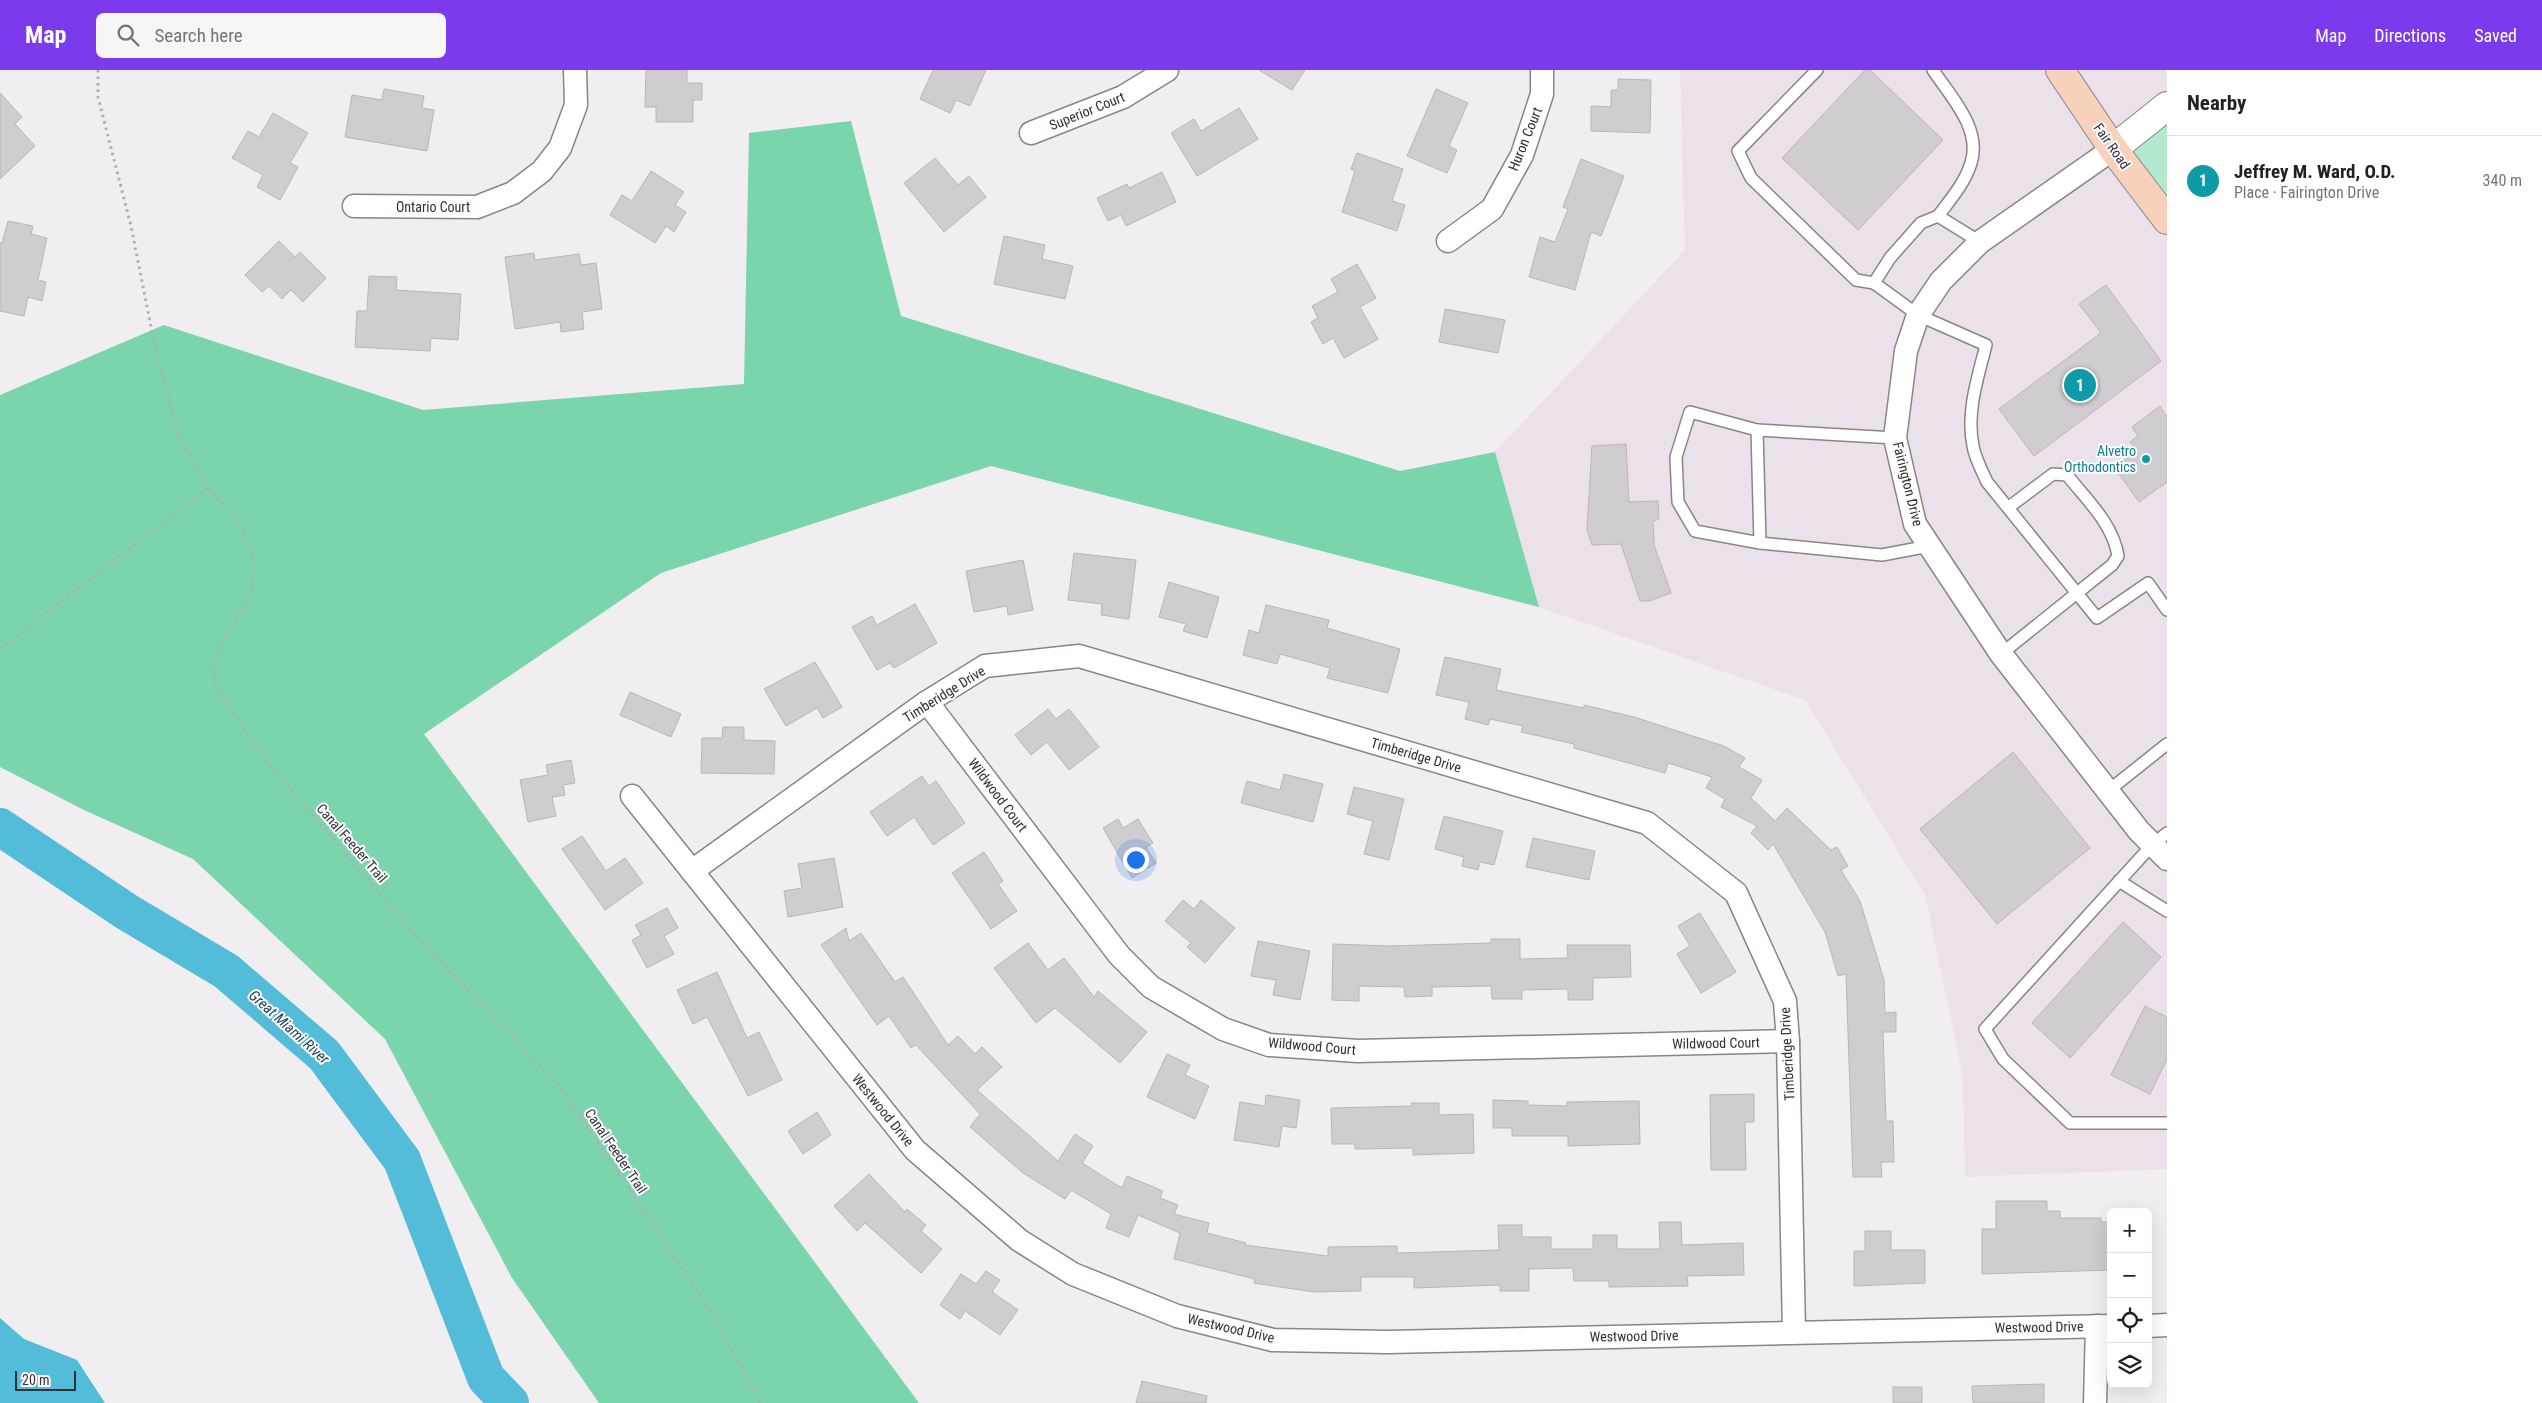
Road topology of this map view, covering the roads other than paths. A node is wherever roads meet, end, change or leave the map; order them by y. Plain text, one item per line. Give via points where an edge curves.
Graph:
1 (575, 70) edge
2 (1167, 70) edge
3 (1542, 70) edge
4 (1817, 70) edge
5 (1933, 70) edge
6 (2060, 70) edge
7 (2167, 106) edge
8 (1031, 133) dead end
9 (2113, 149) junction
10 (354, 206) dead end
11 (1938, 216) junction
12 (2167, 220) edge
13 (1448, 241) dead end
14 (1980, 242) junction
15 (1874, 283) junction
16 (1918, 316) junction
17 (1757, 430) junction
18 (1895, 438) junction
19 (2009, 507) junction
20 (1760, 544) junction
21 (1929, 546) junction
22 (2077, 594) junction
23 (2167, 610) edge
24 (2001, 654) junction
25 (927, 702) junction
26 (2167, 744) edge
27 (2108, 791) junction
28 (632, 796) dead end
29 (2162, 846) edge
30 (692, 871) junction
31 (2119, 881) junction
32 (2167, 911) edge
33 (1788, 1041) junction
34 (2167, 1123) edge
35 (2167, 1325) edge
36 (2104, 1326) edge
37 (2152, 1326) edge
38 (1794, 1332) junction
39 (2095, 1403) edge

1 - 10 street, Ontario Court via 576,105 560,148 542,171 513,193 477,207
2 - 8 street, Superior Court via 1123,98
3 - 13 street, Huron Court via 1542,94 1517,163 1492,209
4 - 15 lane via 1738,151 1751,178 1842,267 1856,280
5 - 11 lane via 1968,123 1973,151 1963,181
6 - 9 main road, Fair Road
7 - 9 street
9 - 12 main road, Fair Road
9 - 14 street, Fairington Drive
11 - 14 lane
11 - 15 lane via 1920,223 1890,258
14 - 16 street, Fairington Drive via 1941,281
15 - 16 lane
16 - 18 street, Fairington Drive via 1906,351
16 - 19 lane via 1986,345 1974,396 1973,446 1988,482
17 - 18 lane
17 - 20 lane
17 - 20 lane via 1690,412 1676,457 1678,502 1695,531
18 - 21 street, Fairington Drive via 1915,524
19 - 22 lane
19 - 22 lane via 2053,474 2067,476 2099,514 2116,541 2118,556 2112,565
20 - 21 lane via 1882,555
21 - 24 street, Fairington Drive
22 - 23 lane via 2097,618 2148,583
22 - 24 lane
24 - 27 street, Fairington Drive
25 - 30 street, Timberidge Drive
25 - 33 street, Wildwood Court via 1119,955 1151,987 1223,1029 1269,1045 1358,1051
25 - 33 street, Timberidge Drive via 985,666 1079,656 1646,823 1736,893 1785,1001
26 - 27 lane
27 - 29 street, Fairington Drive via 2139,831
28 - 30 street, Westwood Drive
29 - 31 lane
30 - 38 street, Westwood Drive via 915,1150 1019,1240 1073,1274 1177,1316 1273,1340 1388,1342
31 - 32 lane
31 - 34 lane via 1985,1029 2003,1059 2070,1124
33 - 38 street, Timberidge Drive
35 - 37 street
36 - 38 street, Westwood Drive
36 - 39 street

